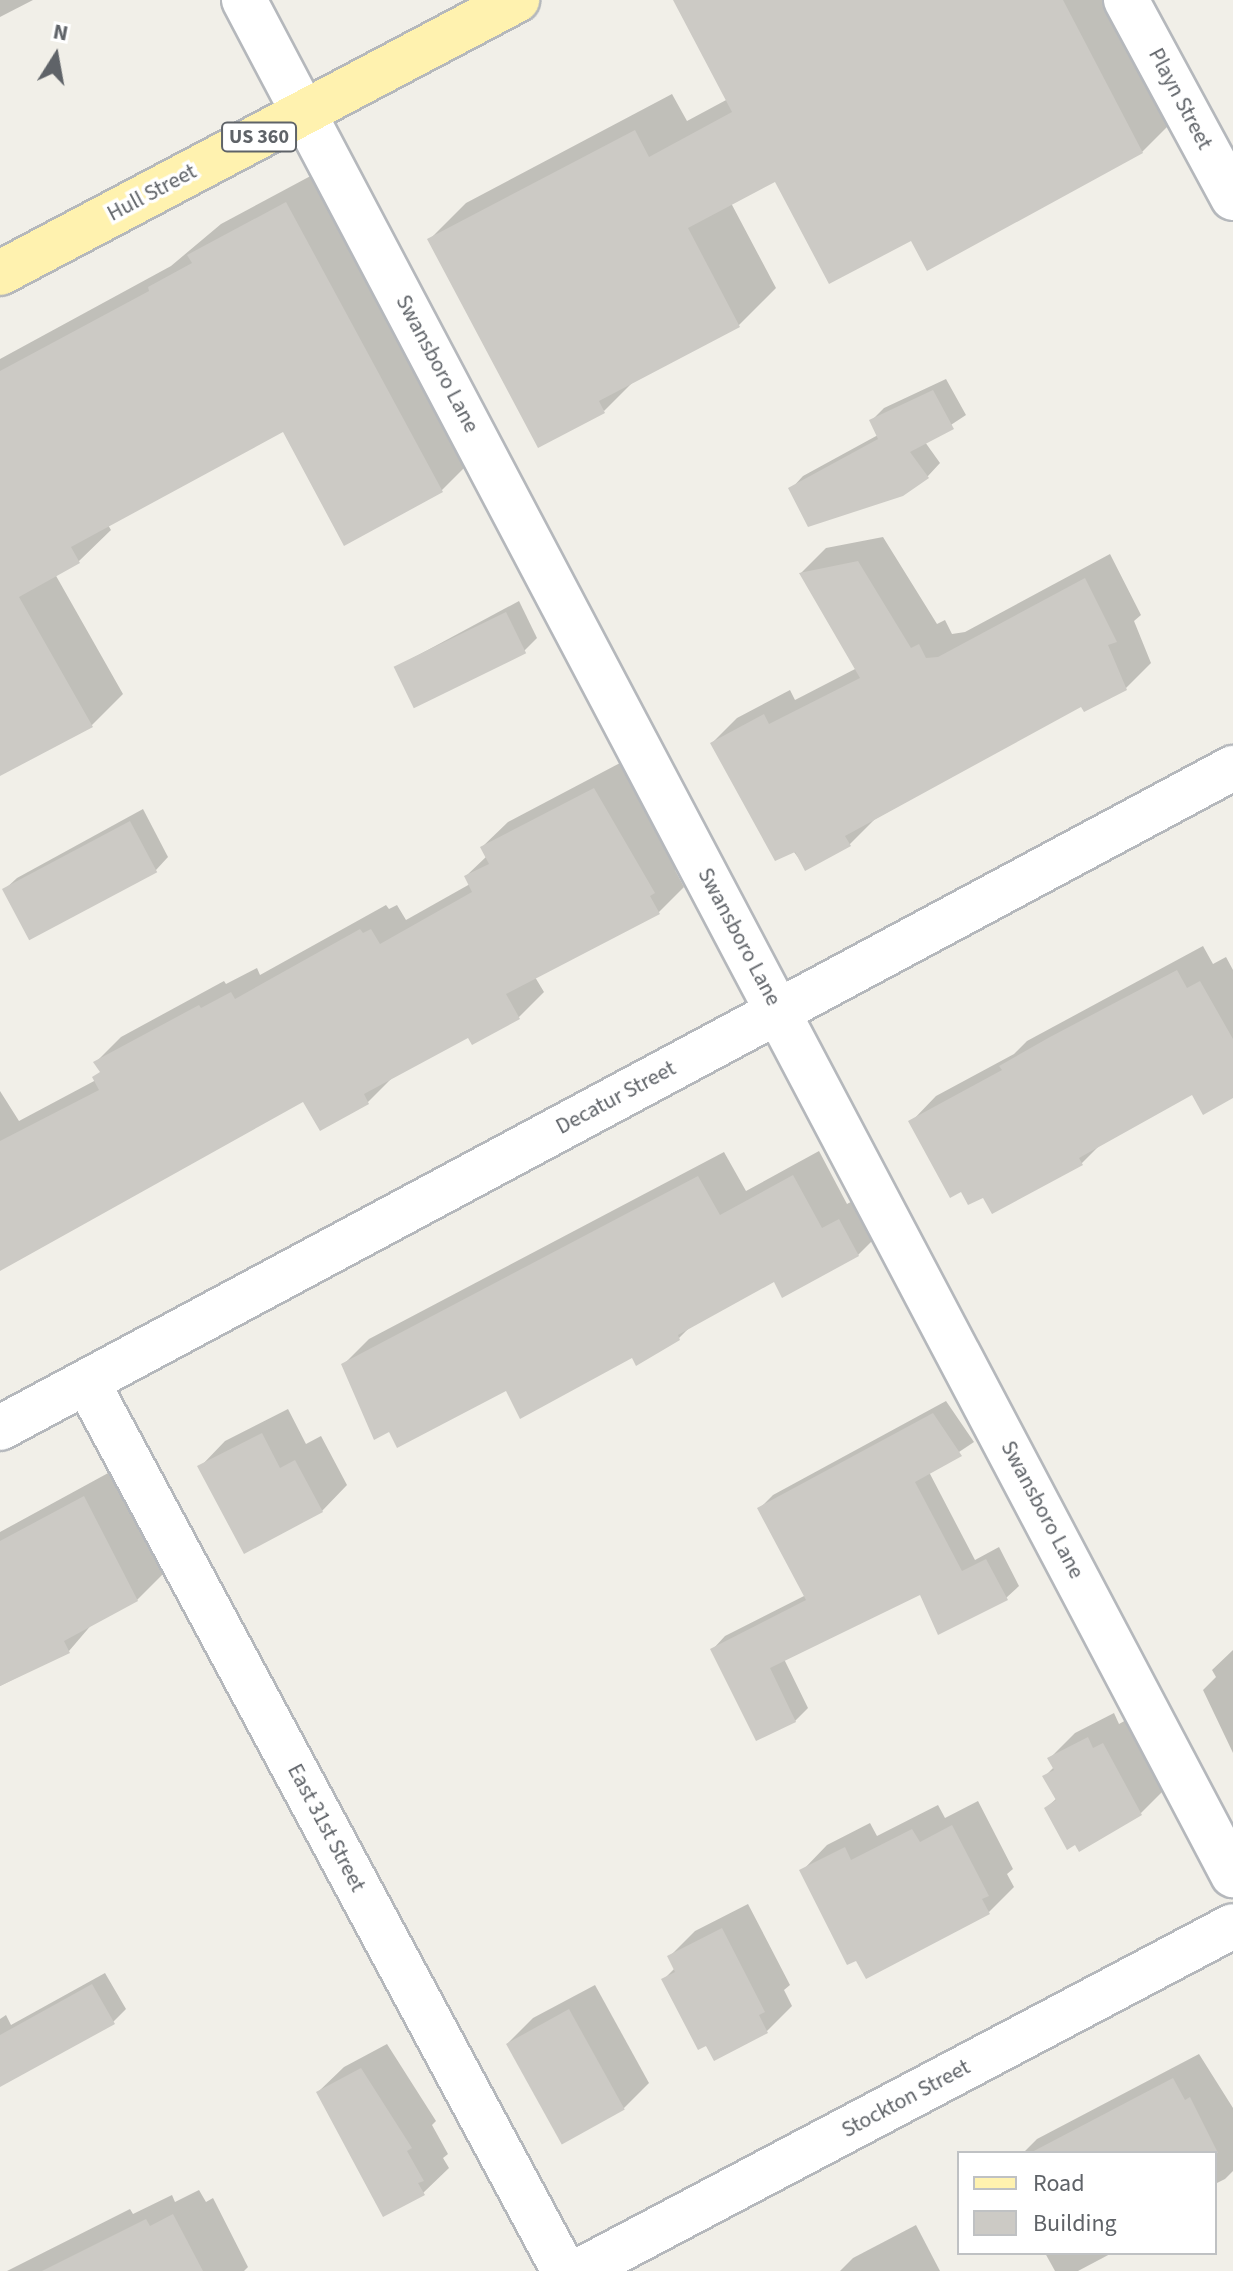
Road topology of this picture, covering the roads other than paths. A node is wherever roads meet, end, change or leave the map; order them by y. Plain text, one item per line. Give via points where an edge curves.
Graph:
1 (244, 0) edge
2 (517, 0) edge
3 (1126, 0) edge
4 (306, 113) junction
5 (1233, 198) edge
6 (0, 273) edge
7 (1233, 768) edge
8 (778, 1010) junction
9 (88, 1384) junction
10 (0, 1428) edge
11 (1233, 1875) edge
12 (1233, 1926) edge
13 (564, 2271) edge
14 (579, 2271) edge

1 - 4 street, Swansboro Lane
2 - 4 main road, Hull Street / US 360
3 - 5 street, Playn Street
4 - 6 main road, Hull Street / US 360
4 - 8 street, Swansboro Lane
7 - 8 street, Decatur Street
8 - 9 street, Decatur Street
8 - 11 street, Swansboro Lane
9 - 10 street, Decatur Street
9 - 13 street, East 31st Street
12 - 14 street, Stockton Street

